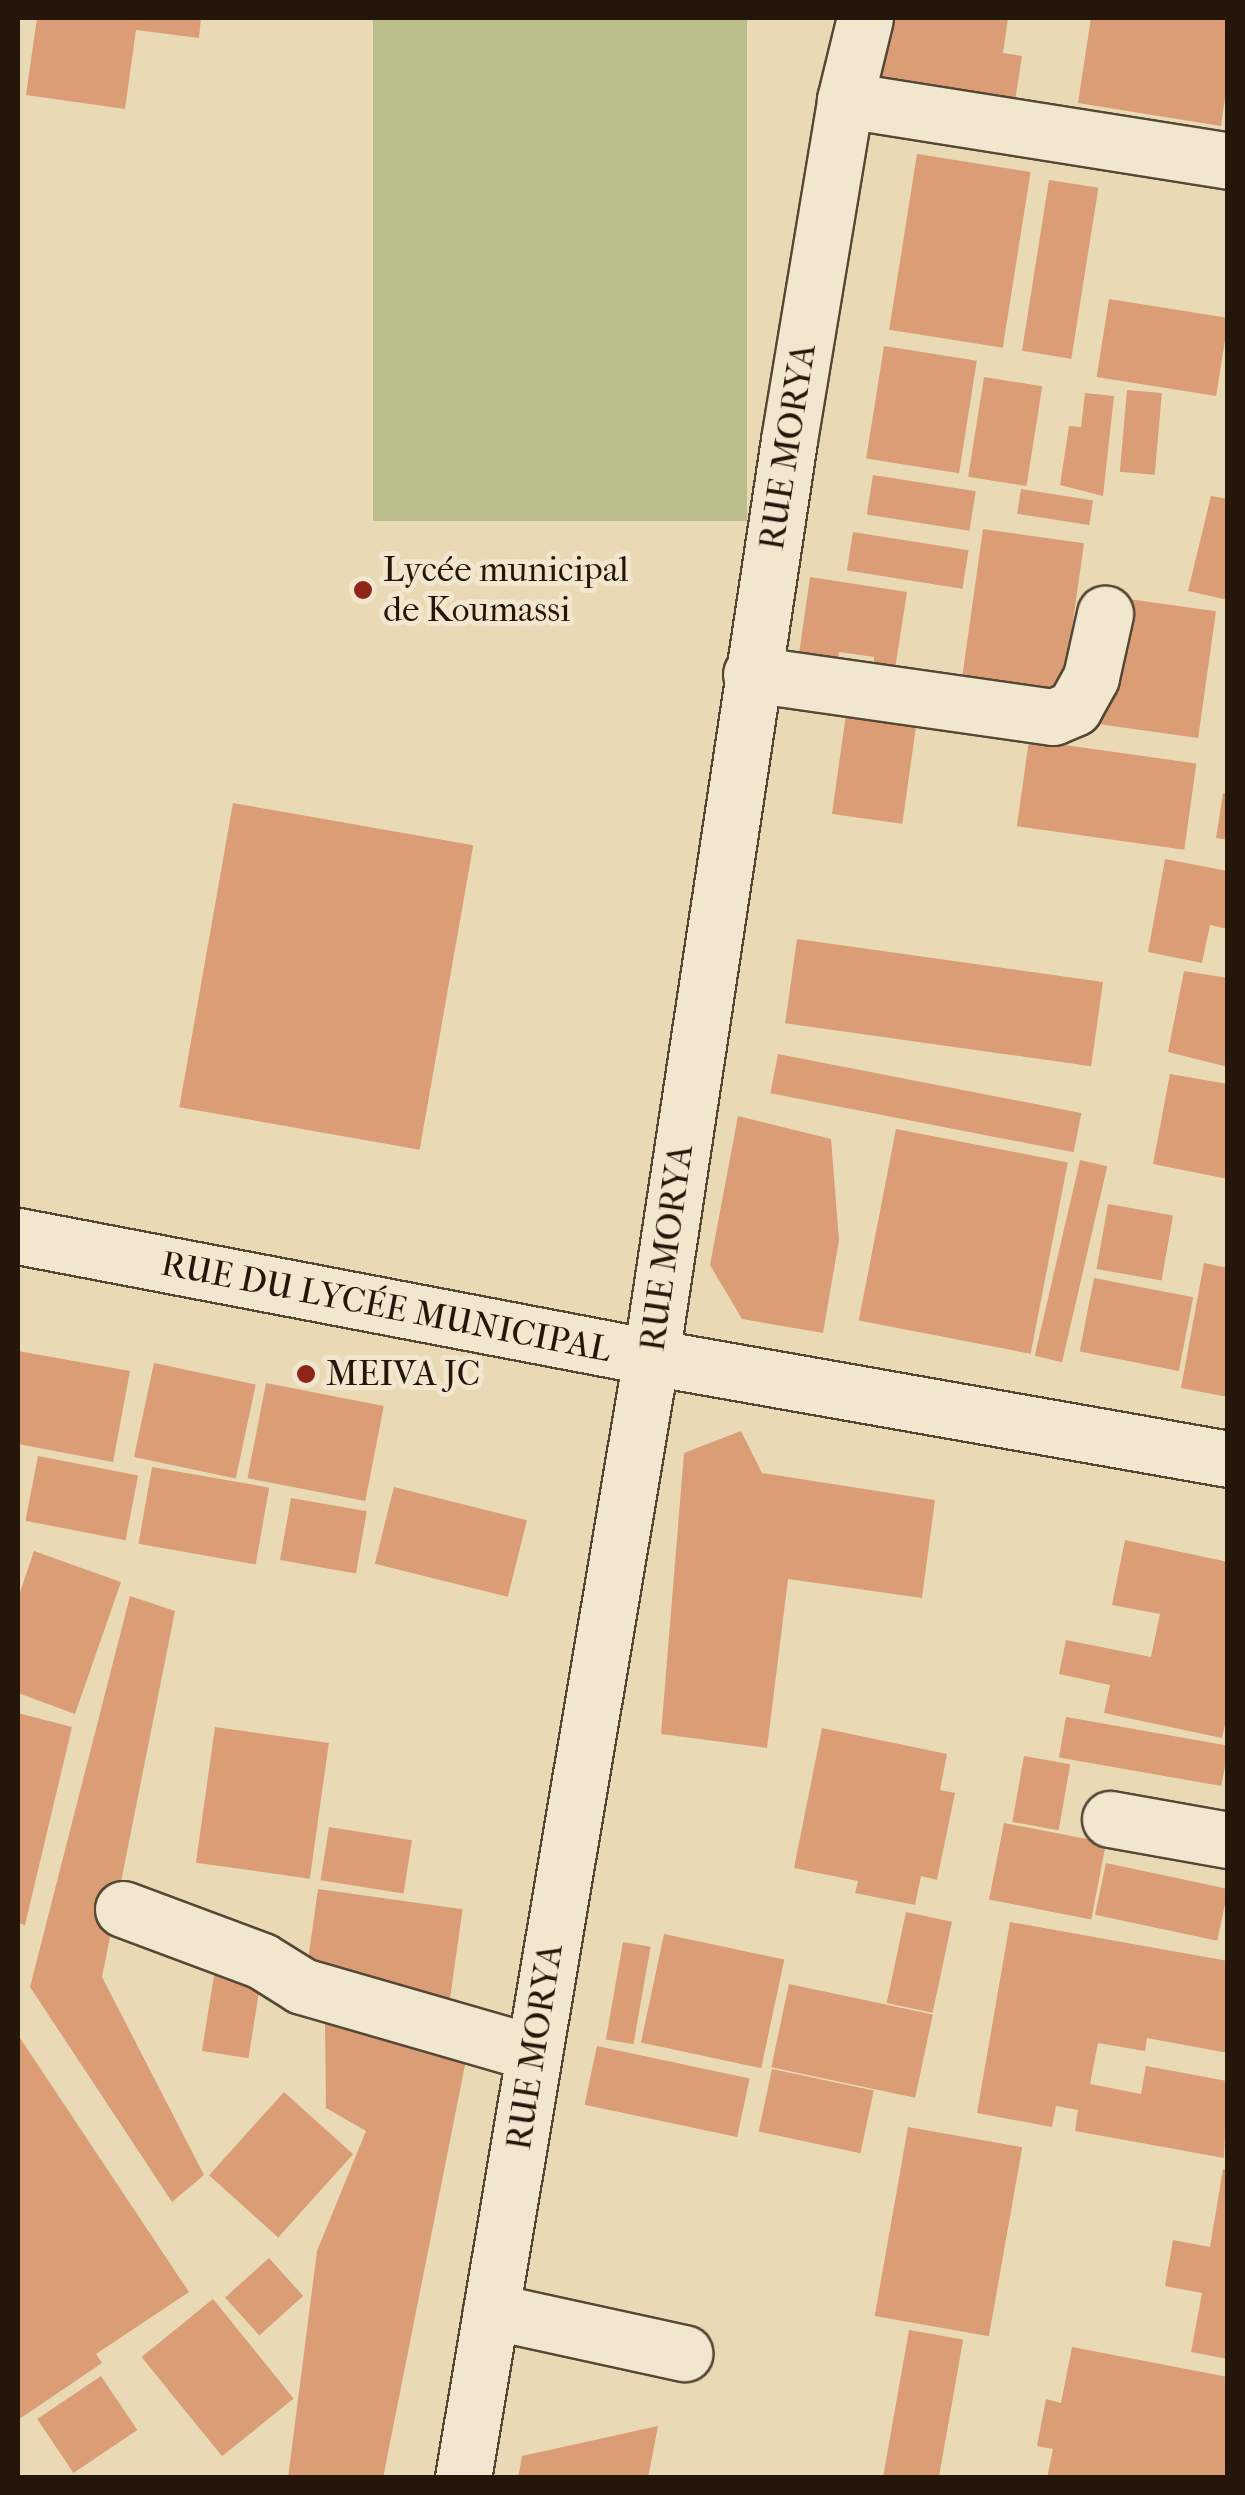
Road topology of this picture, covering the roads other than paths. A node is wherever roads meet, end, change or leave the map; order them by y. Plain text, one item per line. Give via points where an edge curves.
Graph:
1 (865, 18) edge
2 (845, 100) junction
3 (1228, 161) edge
4 (1105, 614) dead end
5 (751, 674) junction
6 (18, 1236) edge
7 (651, 1358) junction
8 (1228, 1459) edge
9 (1110, 1819) dead end
10 (1228, 1840) edge
11 (122, 1909) dead end
12 (534, 2054) junction
13 (492, 2310) junction
14 (684, 2353) dead end
15 (463, 2478) edge

1 - 2 street, RUE MORYA
2 - 3 street
2 - 5 street, RUE MORYA
4 - 5 street via 1091,677 1074,708 1052,716
5 - 7 street, RUE MORYA
6 - 7 street, RUE DU LYCÉE MUNICIPAL
7 - 8 street, RUE DU LYCÉE MUNICIPAL
7 - 12 street, RUE MORYA
9 - 10 street
11 - 12 street via 262,1961 302,1986
12 - 13 street, RUE MORYA
13 - 14 street
13 - 15 street, RUE MORYA

